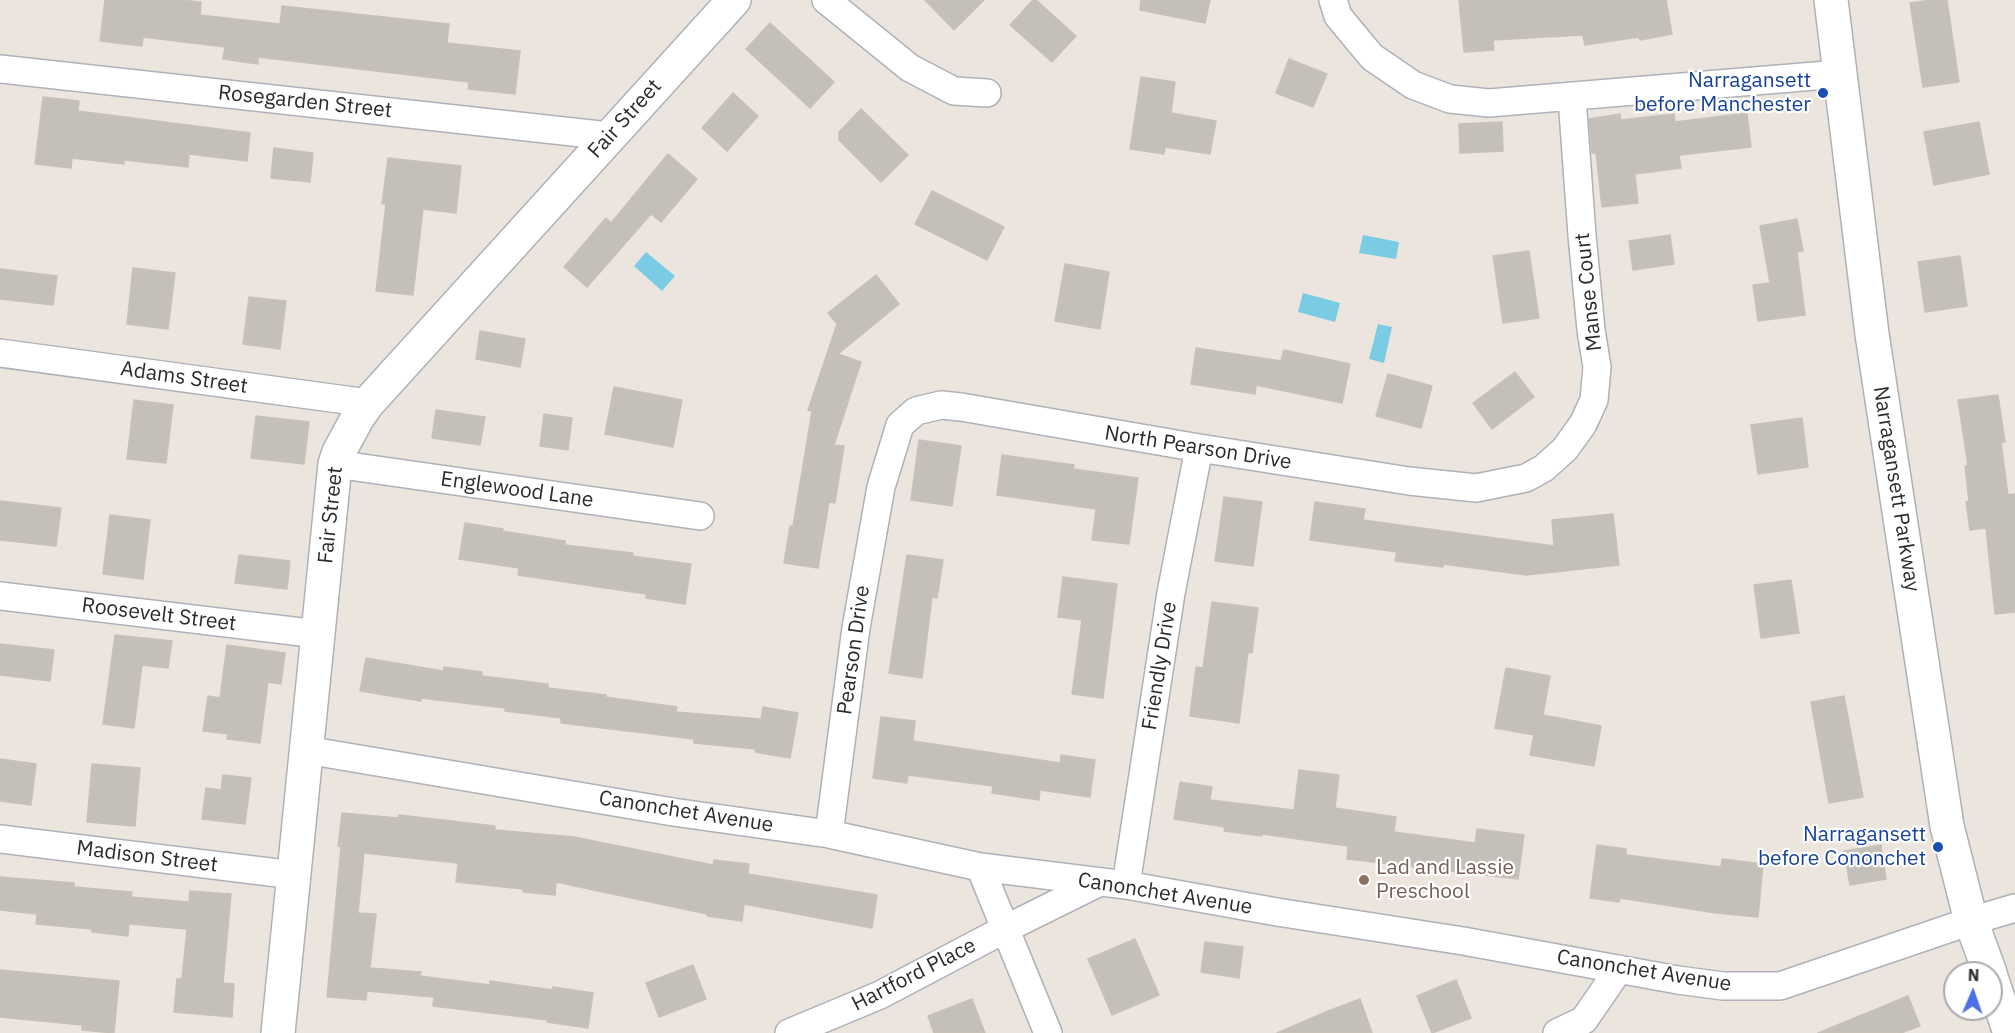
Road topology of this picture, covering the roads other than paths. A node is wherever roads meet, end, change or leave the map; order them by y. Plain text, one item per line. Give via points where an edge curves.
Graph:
1 (734, 0) edge
2 (826, 0) edge
3 (1332, 0) edge
4 (1831, 0) edge
5 (0, 69) edge
6 (1839, 74) junction
7 (987, 93) dead end
8 (1572, 98) junction
9 (609, 136) junction
10 (0, 353) edge
11 (368, 403) junction
12 (1198, 448) junction
13 (335, 464) junction
14 (886, 468) joint
15 (1544, 468) joint
16 (700, 516) dead end
17 (0, 596) edge
18 (318, 634) junction
19 (306, 750) junction
20 (829, 834) junction
21 (0, 839) edge
22 (980, 867) junction
23 (294, 875) junction
24 (1098, 883) junction
25 (1126, 885) junction
26 (2015, 908) edge
27 (1971, 921) junction
28 (1005, 930) junction
29 (1985, 961) edge
30 (1619, 969) junction
31 (2003, 1013) edge
32 (278, 1033) edge
33 (789, 1033) edge
34 (1048, 1033) edge
35 (1557, 1033) edge
36 (2010, 1033) edge

1 - 9 street, Fair Street
2 - 7 street via 910,68 954,91
3 - 8 street via 1338,16 1371,57 1413,85 1450,99 1489,103
4 - 6 street, Narragansett Parkway
5 - 9 street, Rosegarden Street
6 - 8 street
6 - 27 street, Narragansett Parkway via 1872,334 1947,826
8 - 15 street, Manse Court via 1597,367 1594,400 1583,424
9 - 11 street, Fair Street
10 - 11 street, Adams Street
11 - 13 street, Fair Street
12 - 14 street, North Pearson Drive via 941,405 916,411 900,425
12 - 15 street, North Pearson Drive via 1409,482 1476,488 1526,478
12 - 25 street, Friendly Drive via 1171,593
13 - 16 street, Englewood Lane
13 - 18 street, Fair Street
14 - 20 street, Pearson Drive via 856,628
17 - 18 street, Roosevelt Street
18 - 19 street, Fair Street
19 - 20 street, Canonchet Avenue via 673,812
19 - 23 street, Fair Street
20 - 22 street, Canonchet Avenue
21 - 23 street, Madison Street
22 - 24 street, Canonchet Avenue
22 - 28 street
23 - 32 street, Fair Street
24 - 25 street, Canonchet Avenue
24 - 28 street, Hartford Place
25 - 30 street, Canonchet Avenue
26 - 27 street, Canonchet Avenue
27 - 29 street, Narragansett Parkway
27 - 30 street, Canonchet Avenue via 1780,986 1723,986
28 - 33 street, Hartford Place via 880,995
28 - 34 street
30 - 35 street via 1584,1020
31 - 36 street, Narragansett Parkway

